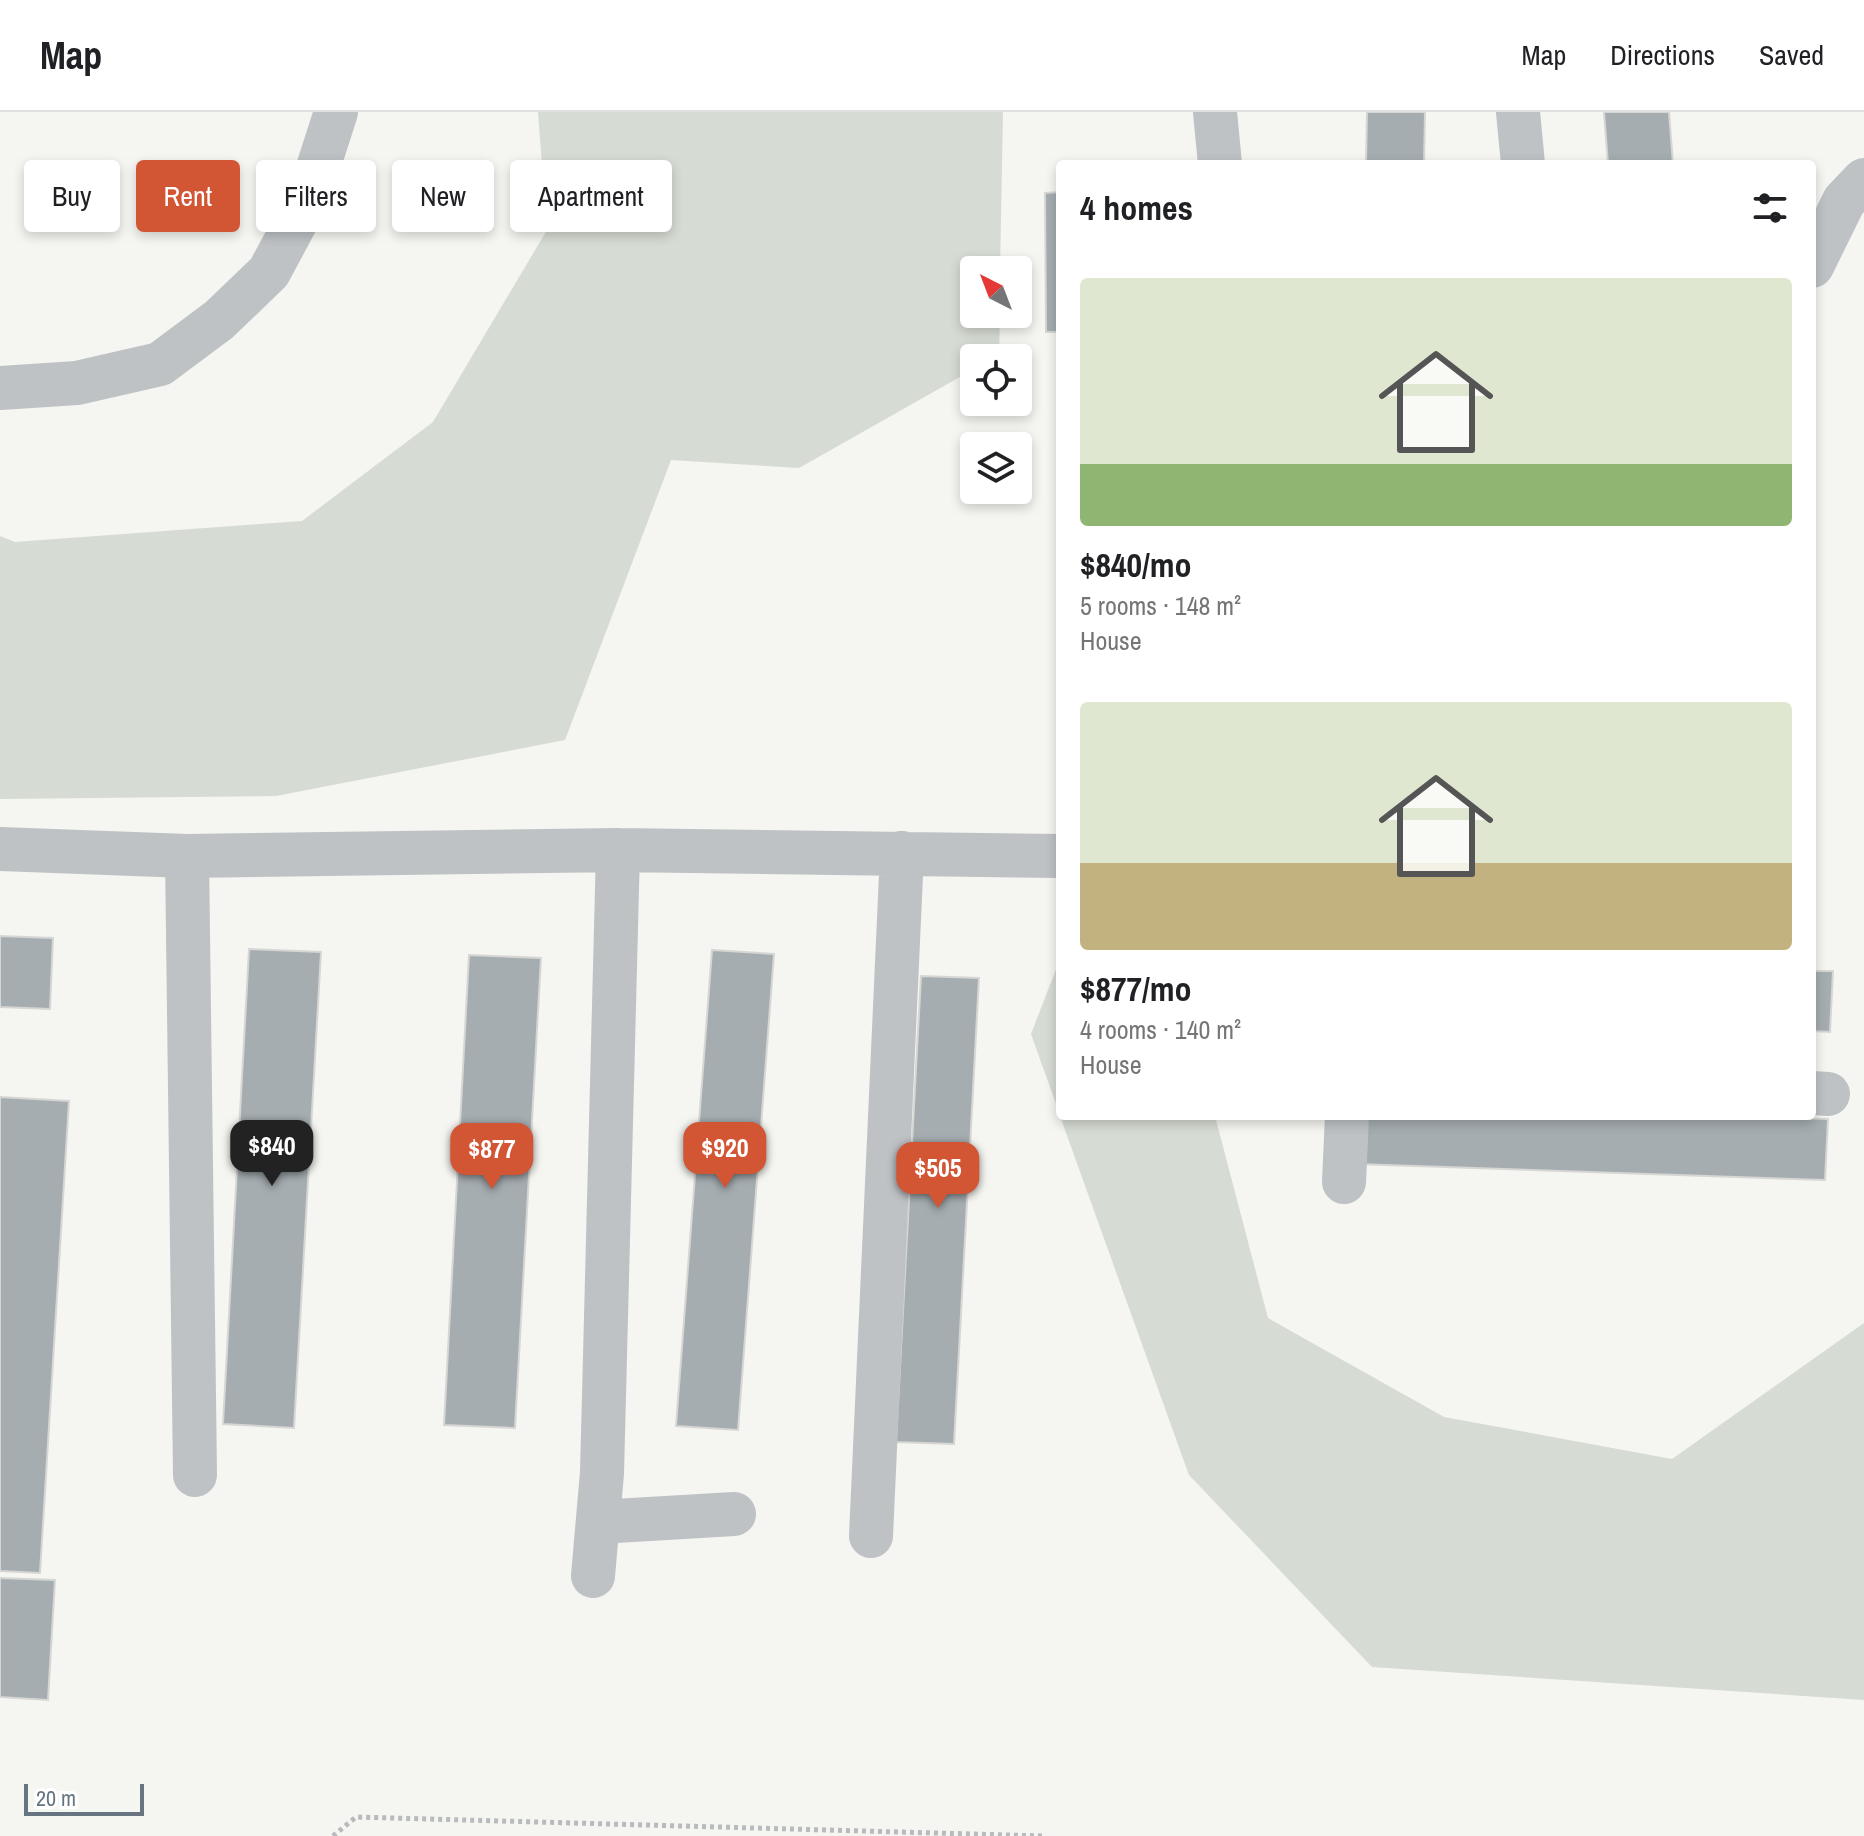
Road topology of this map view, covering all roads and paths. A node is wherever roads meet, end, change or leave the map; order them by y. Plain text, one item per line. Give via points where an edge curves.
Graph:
1 (336, 112) edge
2 (1215, 112) edge
3 (1518, 112) edge
4 (1220, 160) edge
5 (1523, 160) edge
6 (1864, 180) edge
7 (1816, 258) edge
8 (0, 388) edge
9 (0, 849) edge
10 (618, 850) junction
11 (902, 853) junction
12 (187, 856) junction
13 (1056, 856) edge
14 (1347, 1120) edge
15 (1344, 1182) dead end
16 (195, 1475) dead end
17 (734, 1514) dead end
18 (598, 1522) junction
19 (871, 1536) dead end
20 (593, 1576) dead end
21 (333, 1836) edge
22 (1044, 1836) edge

1 - 8 lane via 308,199 269,272 219,320 160,364 77,383
2 - 4 lane
3 - 5 lane
6 - 7 lane via 1844,201
9 - 12 lane
10 - 11 lane
10 - 12 lane
10 - 18 lane
11 - 13 lane
11 - 19 lane
12 - 16 lane
14 - 15 lane
17 - 18 lane
18 - 20 lane
21 - 22 path via 356,1817

